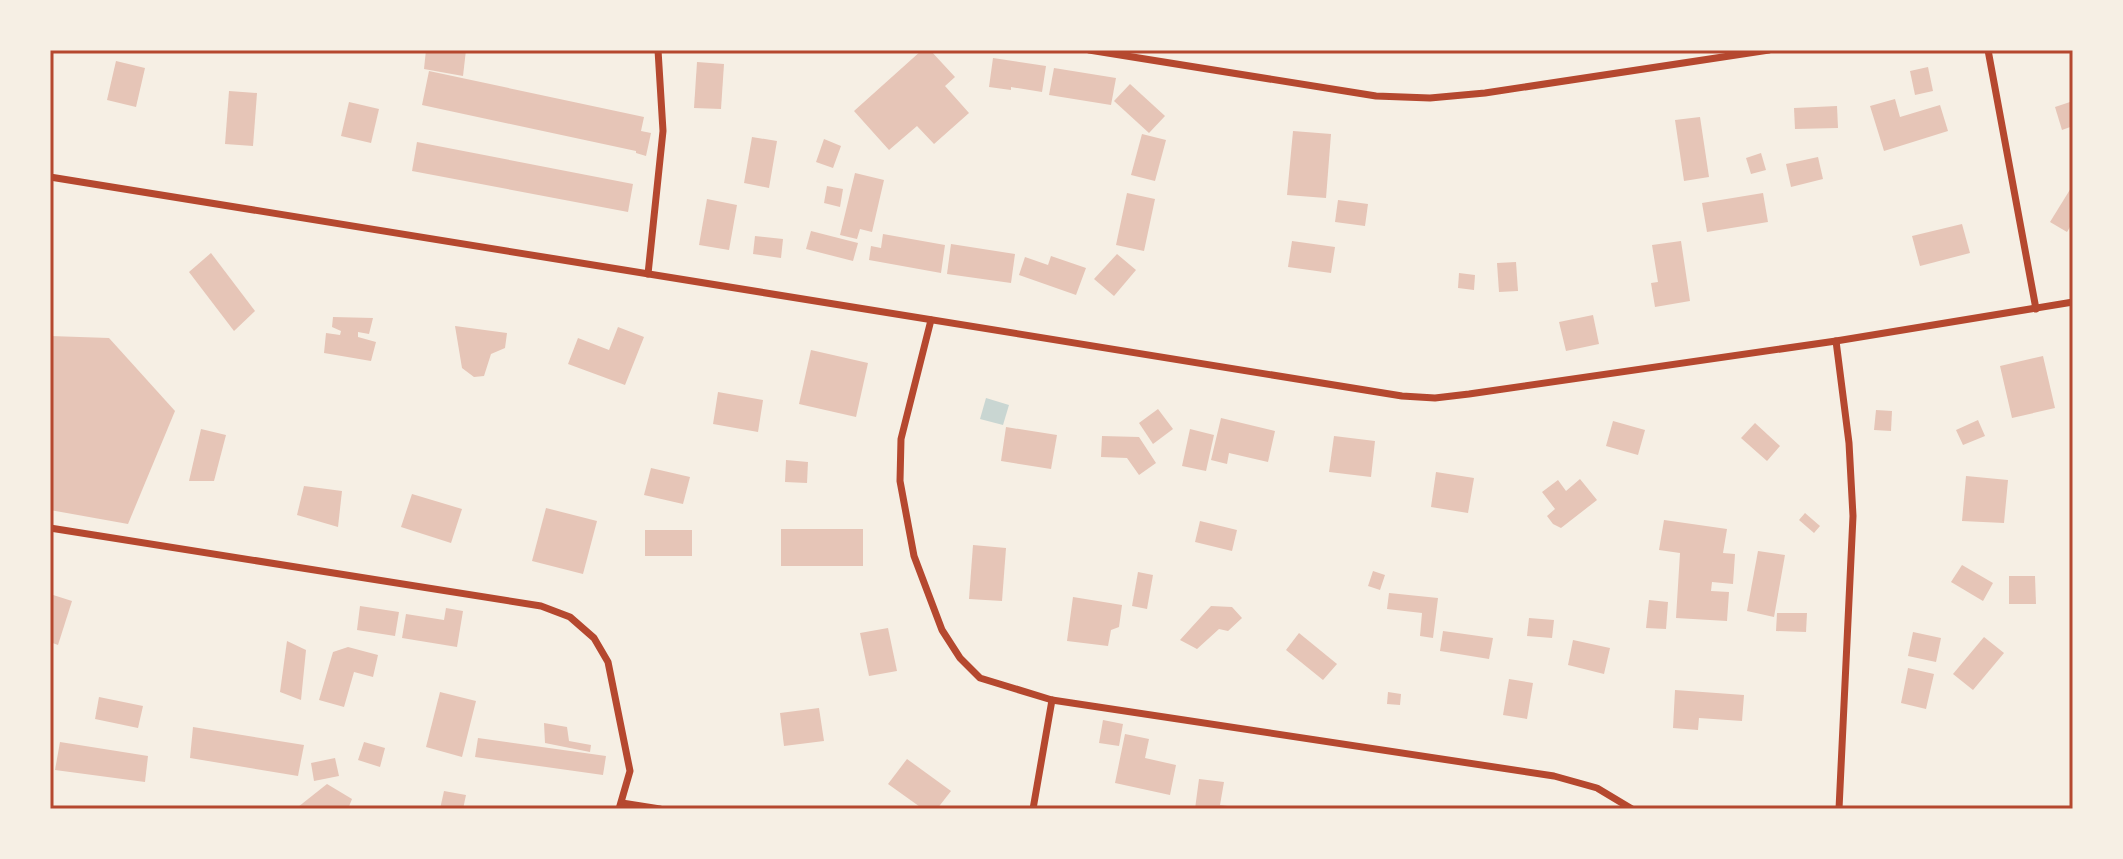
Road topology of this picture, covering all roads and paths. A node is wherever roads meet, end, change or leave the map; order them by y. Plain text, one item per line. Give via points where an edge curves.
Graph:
1 (658, 50) edge
2 (1089, 50) edge
3 (1699, 50) edge
4 (1769, 50) edge
5 (1988, 50) edge
6 (1700, 60) junction
7 (50, 177) edge
8 (648, 274) junction
9 (2073, 302) edge
10 (2036, 309) junction
11 (931, 320) junction
12 (1836, 341) junction
13 (50, 528) edge
14 (1052, 700) junction
15 (621, 806) edge
16 (660, 809) edge
17 (1033, 809) edge
18 (1632, 809) edge
19 (1839, 809) edge

1 - 8 street via 663,131
2 - 6 street via 1376,96 1430,98
3 - 6 street
4 - 6 street
5 - 10 street
7 - 8 street
8 - 11 street
9 - 10 street
10 - 12 street
11 - 12 street via 1435,398
11 - 14 street via 901,439 900,481 914,556 942,630 960,658 980,678
12 - 19 street via 1853,516
13 - 15 street via 541,606 570,617 594,638 608,662 630,771
14 - 17 street
14 - 18 street via 1554,776 1597,788
15 - 16 street

